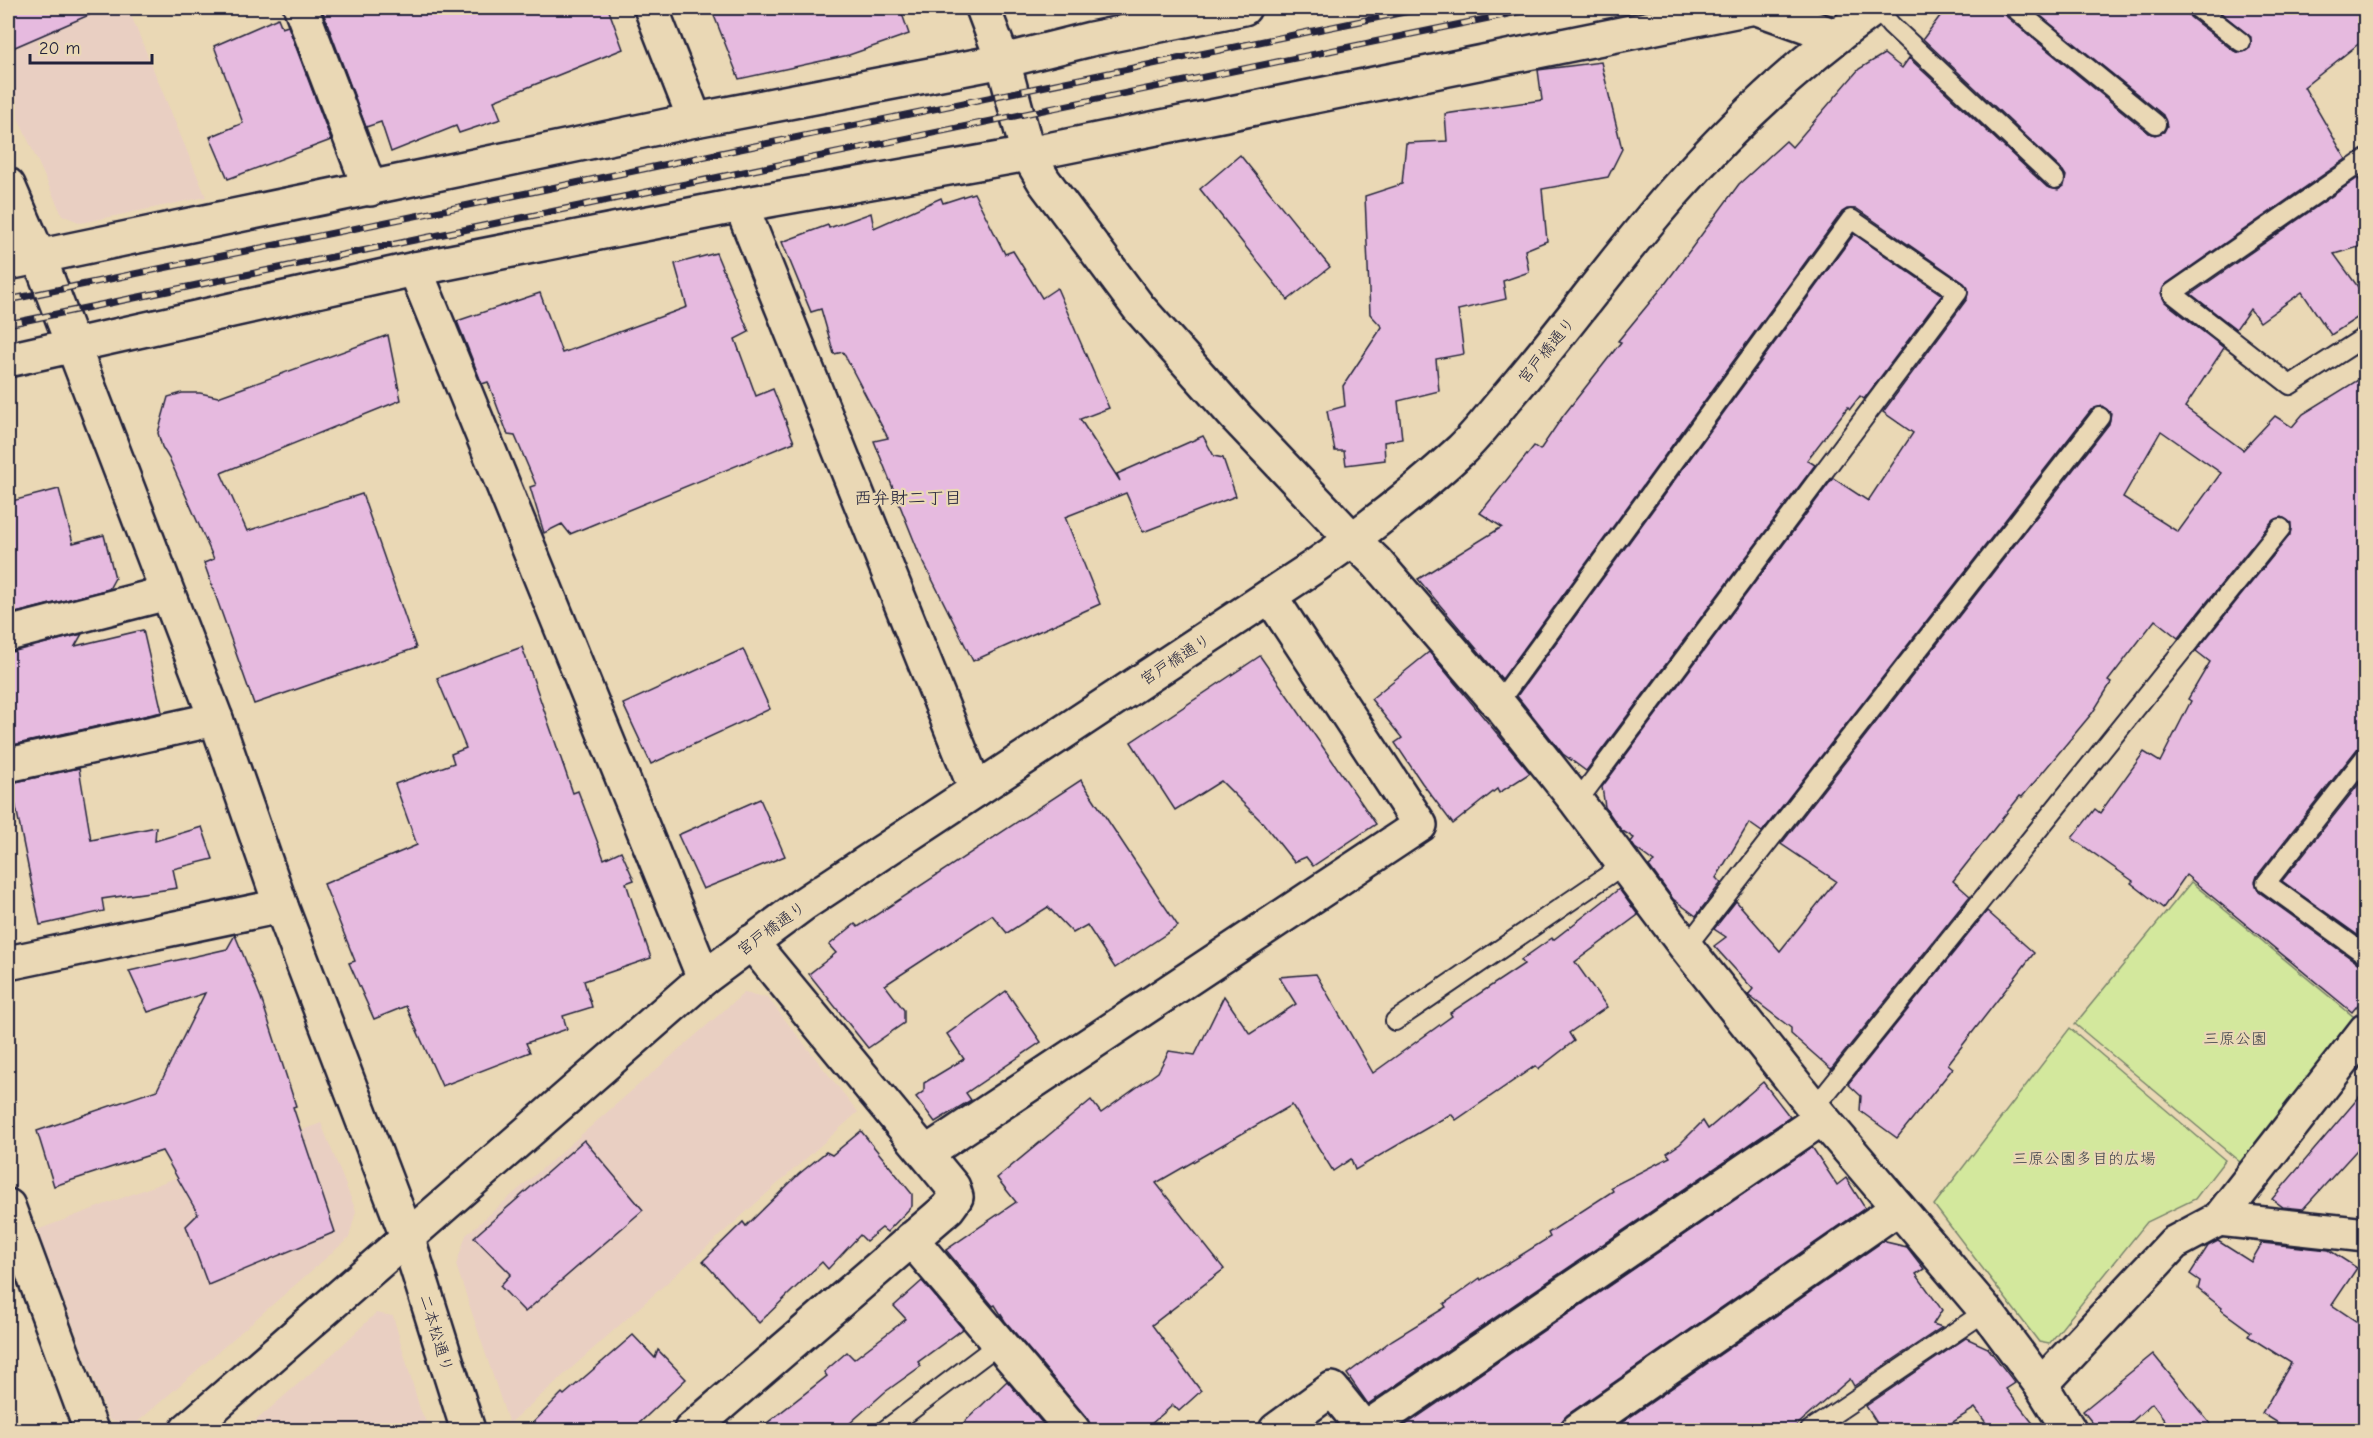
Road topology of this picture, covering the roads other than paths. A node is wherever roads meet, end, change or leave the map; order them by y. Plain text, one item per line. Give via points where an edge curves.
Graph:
1 (301, 8) edge
2 (651, 8) edge
3 (983, 8) edge
4 (1116, 8) edge
5 (1244, 8) edge
6 (1750, 8) edge
7 (1757, 8) edge
8 (1876, 8) edge
9 (2014, 8) edge
10 (2197, 8) edge
11 (1835, 36) junction
12 (1091, 39) junction
13 (2241, 42) dead end
14 (1003, 60) junction
15 (695, 120) junction
16 (2156, 124) dead end
17 (1028, 154) junction
18 (2366, 159) edge
19 (2055, 179) dead end
20 (8, 185) edge
21 (369, 189) junction
22 (741, 205) junction
23 (39, 257) junction
24 (8, 263) edge
25 (415, 269) junction
26 (2366, 336) edge
27 (72, 346) junction
28 (8, 360) edge
29 (2100, 417) dead end
30 (2281, 528) dead end
31 (1353, 540) junction
32 (167, 593) junction
33 (1270, 596) junction
34 (8, 634) edge
35 (1498, 703) junction
36 (216, 719) junction
37 (2366, 756) edge
38 (8, 765) edge
39 (976, 790) junction
40 (1577, 802) junction
41 (1623, 865) junction
42 (281, 906) junction
43 (751, 942) junction
44 (1686, 948) junction
45 (2366, 955) edge
46 (8, 963) edge
47 (704, 978) junction
48 (1395, 1021) dead end
49 (2366, 1030) edge
50 (1818, 1112) junction
51 (926, 1153) junction
52 (8, 1206) edge
53 (1898, 1208) junction
54 (2219, 1219) junction
55 (2366, 1235) edge
56 (407, 1236) junction
57 (911, 1239) junction
58 (1986, 1311) junction
59 (1000, 1343) junction
60 (2041, 1385) junction
61 (2064, 1429) edge
62 (1365, 1430) edge
63 (91, 1431) edge
64 (187, 1431) edge
65 (468, 1431) edge
66 (691, 1431) edge
67 (885, 1431) edge
68 (1073, 1431) edge
69 (1276, 1431) edge
70 (1578, 1431) edge
71 (1810, 1431) edge

1 - 21 street
2 - 15 street
3 - 14 street
4 - 12 street
5 - 12 street
6 - 17 street
7 - 11 street
8 - 11 street, 宮戸橋通り
8 - 19 lane
9 - 16 lane
10 - 13 lane
11 - 31 street, 宮戸橋通り via 1780,85 1672,195 1463,448
12 - 14 street
14 - 15 street
14 - 17 street
15 - 21 street
17 - 22 street
17 - 31 street via 1139,308
18 - 26 lane via 2172,293 2290,385
20 - 23 street, 二本松通り
21 - 23 street
22 - 25 street
22 - 39 street
23 - 24 street
23 - 27 street, 二本松通り
25 - 27 street
25 - 47 street
27 - 28 street
27 - 32 street, 二本松通り
29 - 44 lane
30 - 50 lane via 1828,1091
31 - 33 street, 宮戸橋通り
31 - 35 street via 1377,562
32 - 34 street
32 - 36 street, 二本松通り
33 - 39 street, 宮戸橋通り
33 - 51 street via 1420,825
35 - 40 street
35 - 40 lane via 1851,219 1958,292
36 - 38 street
36 - 42 street, 二本松通り
37 - 45 lane via 2266,884
39 - 43 street, 宮戸橋通り
40 - 41 street
41 - 44 street
41 - 48 lane
42 - 46 street
42 - 56 street, 二本松通り
43 - 47 street, 宮戸橋通り
43 - 51 street
44 - 50 street
47 - 56 street, 宮戸橋通り
49 - 54 street
50 - 53 street
50 - 62 street
51 - 57 street via 953,1187 956,1197
52 - 63 street
53 - 58 street
53 - 70 street
54 - 55 street
54 - 60 street via 2175,1244
56 - 64 street, 宮戸橋通り
56 - 65 street, 二本松通り
57 - 59 street
57 - 66 street
58 - 60 street
58 - 71 lane
59 - 67 lane
59 - 68 street
60 - 61 street
62 - 69 street via 1332,1389

